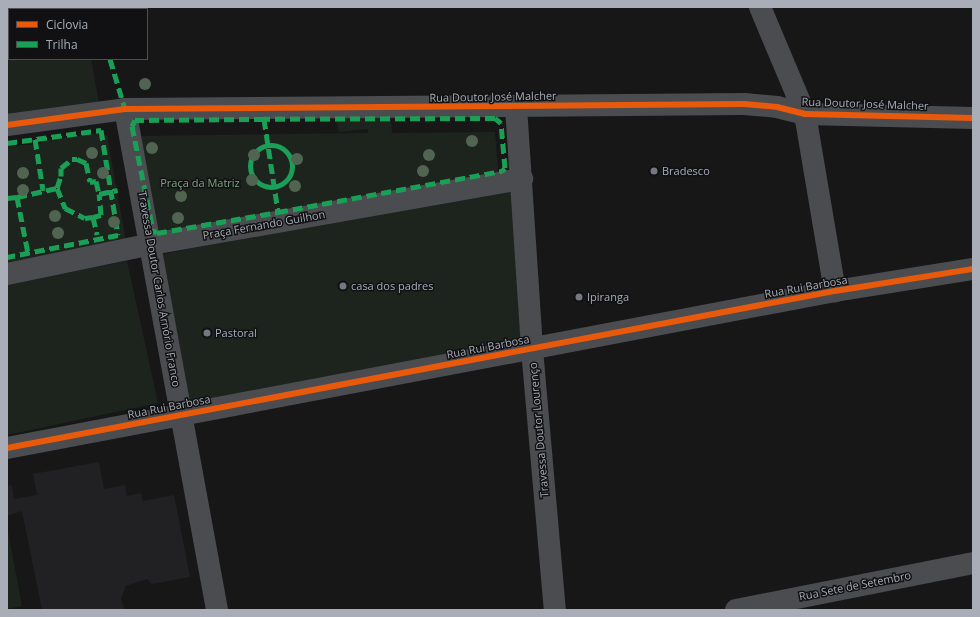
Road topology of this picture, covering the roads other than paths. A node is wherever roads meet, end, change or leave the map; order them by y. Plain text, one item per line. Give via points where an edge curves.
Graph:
1 (760, 7) edge
2 (516, 107) junction
3 (125, 109) junction
4 (805, 114) junction
5 (973, 119) edge
6 (10, 124) edge
7 (522, 179) junction
8 (152, 244) junction
9 (973, 269) edge
10 (7, 274) edge
11 (835, 291) junction
12 (532, 349) junction
13 (182, 414) junction
14 (7, 448) edge
15 (973, 563) edge
16 (217, 610) edge
17 (555, 610) edge
18 (736, 610) edge

1 - 4 street
2 - 3 street, Rua Doutor José Malcher
2 - 4 street, Rua Doutor José Malcher via 744,104 778,107
2 - 7 street, Travessa Doutor Lourenço
3 - 6 street, Rua Doutor José Malcher
3 - 8 street, Travessa Doutor Carlos Arnório Franco
4 - 5 street, Rua Doutor José Malcher
4 - 11 street
7 - 8 street, Praça Fernando Guilhon
7 - 12 street, Travessa Doutor Lourenço
8 - 10 street, Praça Fernando Guilhon
8 - 13 street, Travessa Doutor Carlos Arnório Franco
9 - 11 street, Rua Rui Barbosa
11 - 12 street, Rua Rui Barbosa
12 - 13 street, Rua Rui Barbosa
12 - 17 street, Travessa Doutor Lourenço
13 - 14 street, Rua Rui Barbosa
13 - 16 street, Travessa Doutor Carlos Arnório Franco
15 - 18 street, Rua Sete de Setembro

